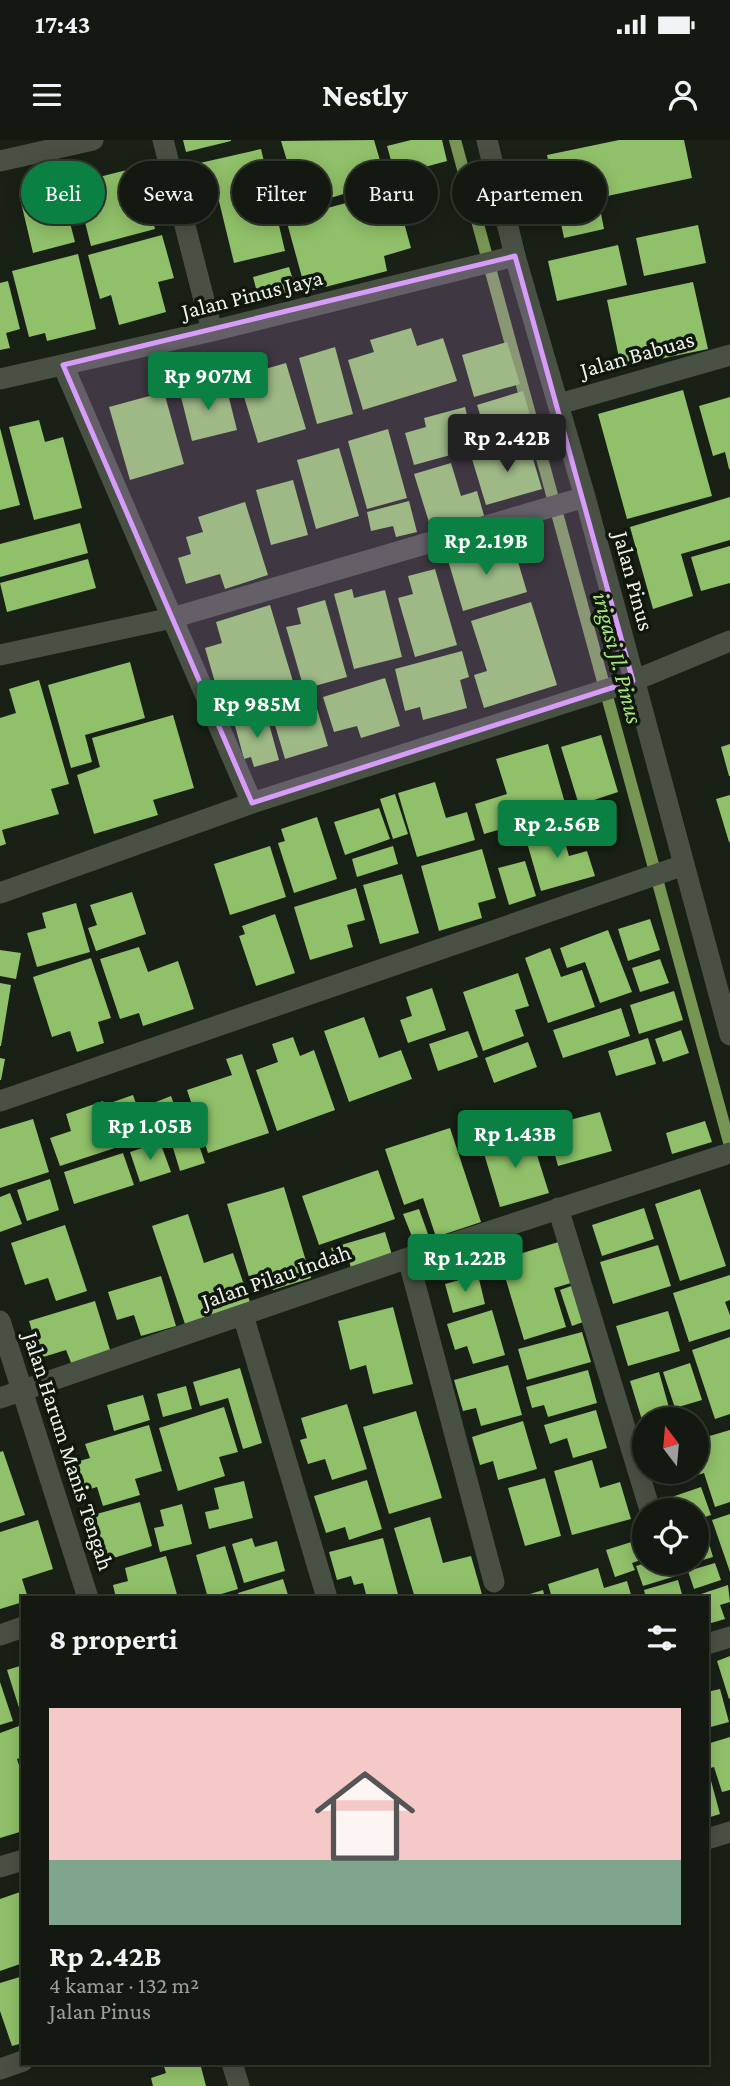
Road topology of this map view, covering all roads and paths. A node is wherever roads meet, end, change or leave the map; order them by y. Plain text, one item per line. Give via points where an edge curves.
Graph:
1 (93, 140) edge
2 (163, 140) edge
3 (487, 140) edge
4 (0, 161) edge
5 (516, 256) junction
6 (212, 331) junction
7 (730, 355) edge
8 (63, 365) junction
9 (0, 379) edge
10 (559, 404) junction
11 (585, 497) junction
12 (172, 618) junction
13 (730, 641) edge
14 (0, 655) edge
15 (633, 681) junction
16 (252, 803) junction
17 (684, 865) junction
18 (0, 893) edge
19 (730, 1035) edge
20 (0, 1101) edge
21 (730, 1153) edge
22 (558, 1208) junction
23 (408, 1258) junction
24 (243, 1315) junction
25 (0, 1321) edge
26 (23, 1390) junction
27 (0, 1398) edge
28 (646, 1498) edge
29 (494, 1582) dead end
30 (87, 1596) edge
31 (326, 1596) edge
32 (21, 1628) edge
33 (0, 1635) edge
34 (730, 1637) edge
35 (709, 1643) edge
36 (730, 1832) edge
37 (709, 1838) edge
38 (21, 1861) edge
39 (0, 1867) edge
40 (21, 2062) edge
41 (233, 2065) edge
42 (0, 2069) edge
43 (239, 2086) edge

1 - 4 street
2 - 6 street
3 - 5 street, Jalan Pinus
5 - 6 street, Jalan Pinus Jaya
5 - 10 street, Jalan Pinus
6 - 8 street, Jalan Pinus Jaya
7 - 10 street, Jalan Babuas
8 - 9 street, Jalan Pinus Jaya
8 - 12 street
10 - 11 street, Jalan Pinus
11 - 12 street
11 - 15 street, Jalan Pinus
12 - 14 street
12 - 16 street
13 - 15 street
15 - 16 street
15 - 17 street, Jalan Pinus
16 - 18 street
17 - 19 street, Jalan Pinus
17 - 20 street
21 - 22 street, Jalan Pilau Indah
22 - 23 street, Jalan Pilau Indah
22 - 28 street
23 - 24 street, Jalan Pilau Indah
23 - 29 street
24 - 26 street, Jalan Pilau Indah
24 - 31 street
25 - 26 street, Jalan Harum Manis Tengah
26 - 27 street, Jalan Pilau Indah
26 - 30 street, Jalan Harum Manis Tengah
32 - 33 street
34 - 35 street
36 - 37 street
38 - 39 street
40 - 42 street
41 - 43 street

